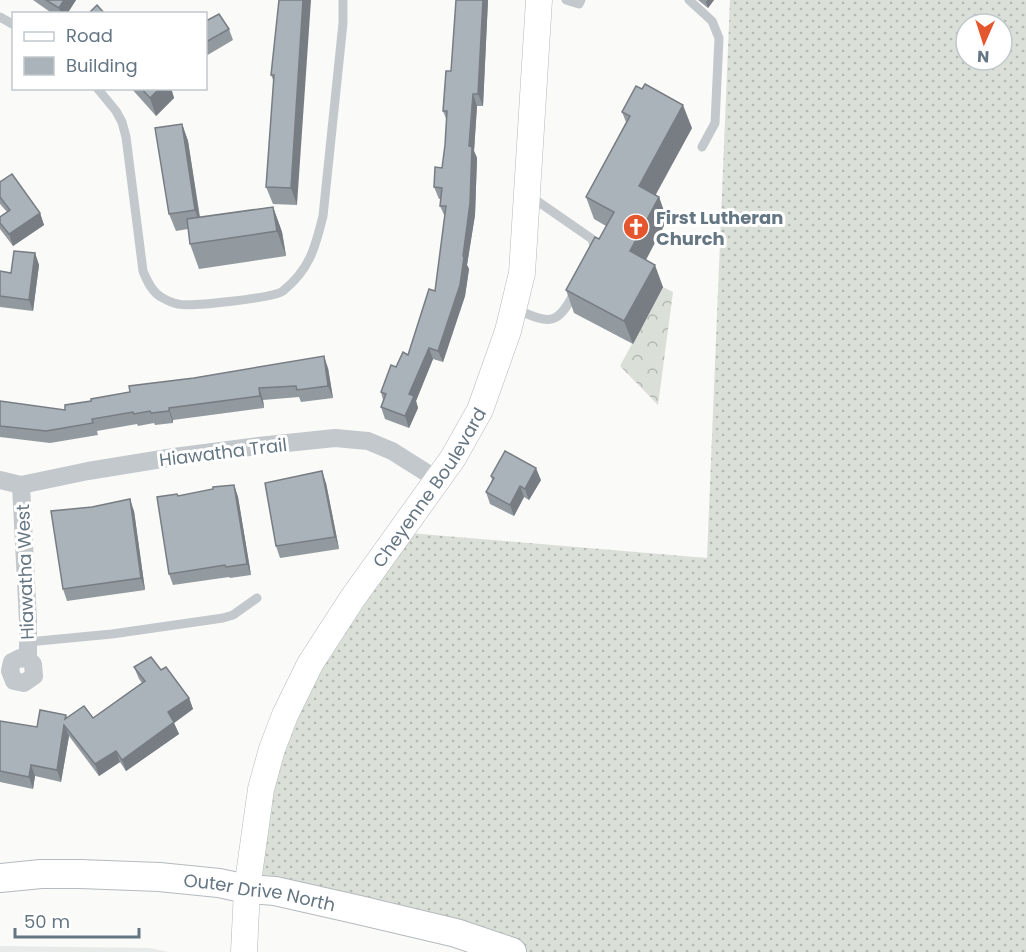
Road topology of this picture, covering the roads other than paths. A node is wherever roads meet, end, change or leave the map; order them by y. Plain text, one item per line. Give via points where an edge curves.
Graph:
1 (344, 0) edge
2 (539, 0) edge
3 (566, 0) edge
4 (581, 0) edge
5 (688, 0) edge
6 (99, 90) edge
7 (702, 147) dead end
8 (528, 195) junction
9 (591, 258) edge
10 (577, 286) edge
11 (514, 308) junction
12 (0, 480) edge
13 (438, 480) junction
14 (21, 485) junction
15 (257, 598) dead end
16 (28, 650) joint
17 (0, 878) edge
18 (247, 889) junction
19 (244, 952) edge
20 (512, 952) edge

1 - 6 lane via 323,216 304,271 280,293 180,305 159,296 143,272 130,156 122,122
2 - 8 street, Cheyenne Boulevard
3 - 4 lane via 579,4
5 - 7 lane via 712,21 719,38 715,123
8 - 9 lane via 592,239
8 - 11 street, Cheyenne Boulevard via 522,273
10 - 11 lane via 568,306 550,320
11 - 13 street, Cheyenne Boulevard via 480,410
12 - 14 street, Hiawatha Trail
13 - 14 street, Hiawatha Trail via 368,441 335,438 174,458
13 - 18 street, Cheyenne Boulevard via 352,599 310,664 285,715 261,789
14 - 16 street, Hiawatha West
15 - 16 lane via 223,618
17 - 18 main road, Outer Drive North via 41,874 159,877
18 - 19 street, Cheyenne Boulevard
18 - 20 main road, Outer Drive North via 275,891 456,933

